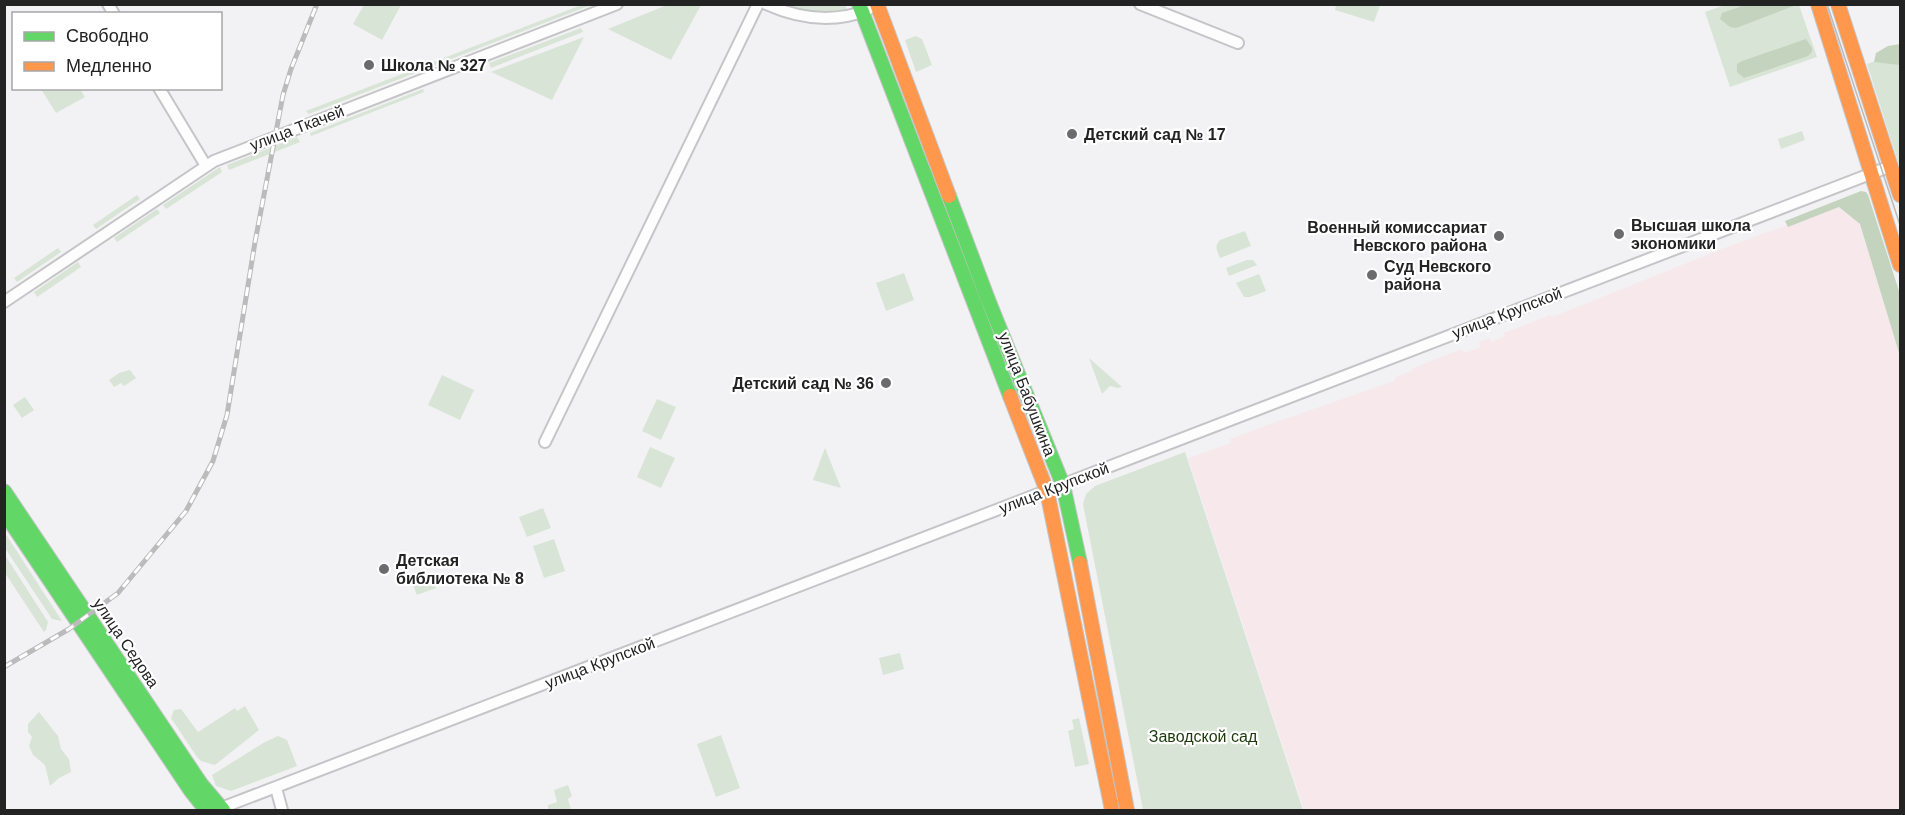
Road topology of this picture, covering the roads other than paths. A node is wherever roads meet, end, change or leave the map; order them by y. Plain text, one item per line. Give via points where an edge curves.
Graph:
1 (617, 4) edge
2 (758, 4) edge
3 (766, 4) edge
4 (1140, 4) edge
5 (1818, 4) edge
6 (1838, 4) edge
7 (878, 5) edge
8 (860, 8) edge
9 (1238, 43) dead end
10 (160, 90) edge
11 (206, 166) junction
12 (1892, 166) junction
13 (1872, 173) junction
14 (1900, 195) edge
15 (1900, 265) edge
16 (4, 302) edge
17 (545, 442) dead end
18 (1063, 485) junction
19 (4, 491) edge
20 (1047, 491) junction
21 (9, 515) edge
22 (276, 788) junction
23 (206, 810) edge
24 (220, 810) edge
25 (282, 810) edge
26 (1112, 810) edge
27 (1127, 810) edge

1 - 11 street, улица Ткачей
2 - 17 street
3 - 8 street via 812,18 852,15
4 - 9 street
5 - 13 street
6 - 12 street
7 - 8 street
7 - 18 street, улица Бабушкина via 989,302
8 - 20 street, улица Бабушкина
10 - 11 street
11 - 16 street, улица Ткачей
12 - 13 street, улица Крупской
12 - 14 street
13 - 15 street
13 - 18 street, улица Крупской
18 - 20 street, улица Крупской
18 - 27 street, улица Бабушкина
19 - 21 street, улица Седова
20 - 22 street, улица Крупской
20 - 26 street, улица Бабушкина
21 - 23 street, улица Седова
21 - 24 street, улица Седова
22 - 24 street, улица Крупской
22 - 25 street

